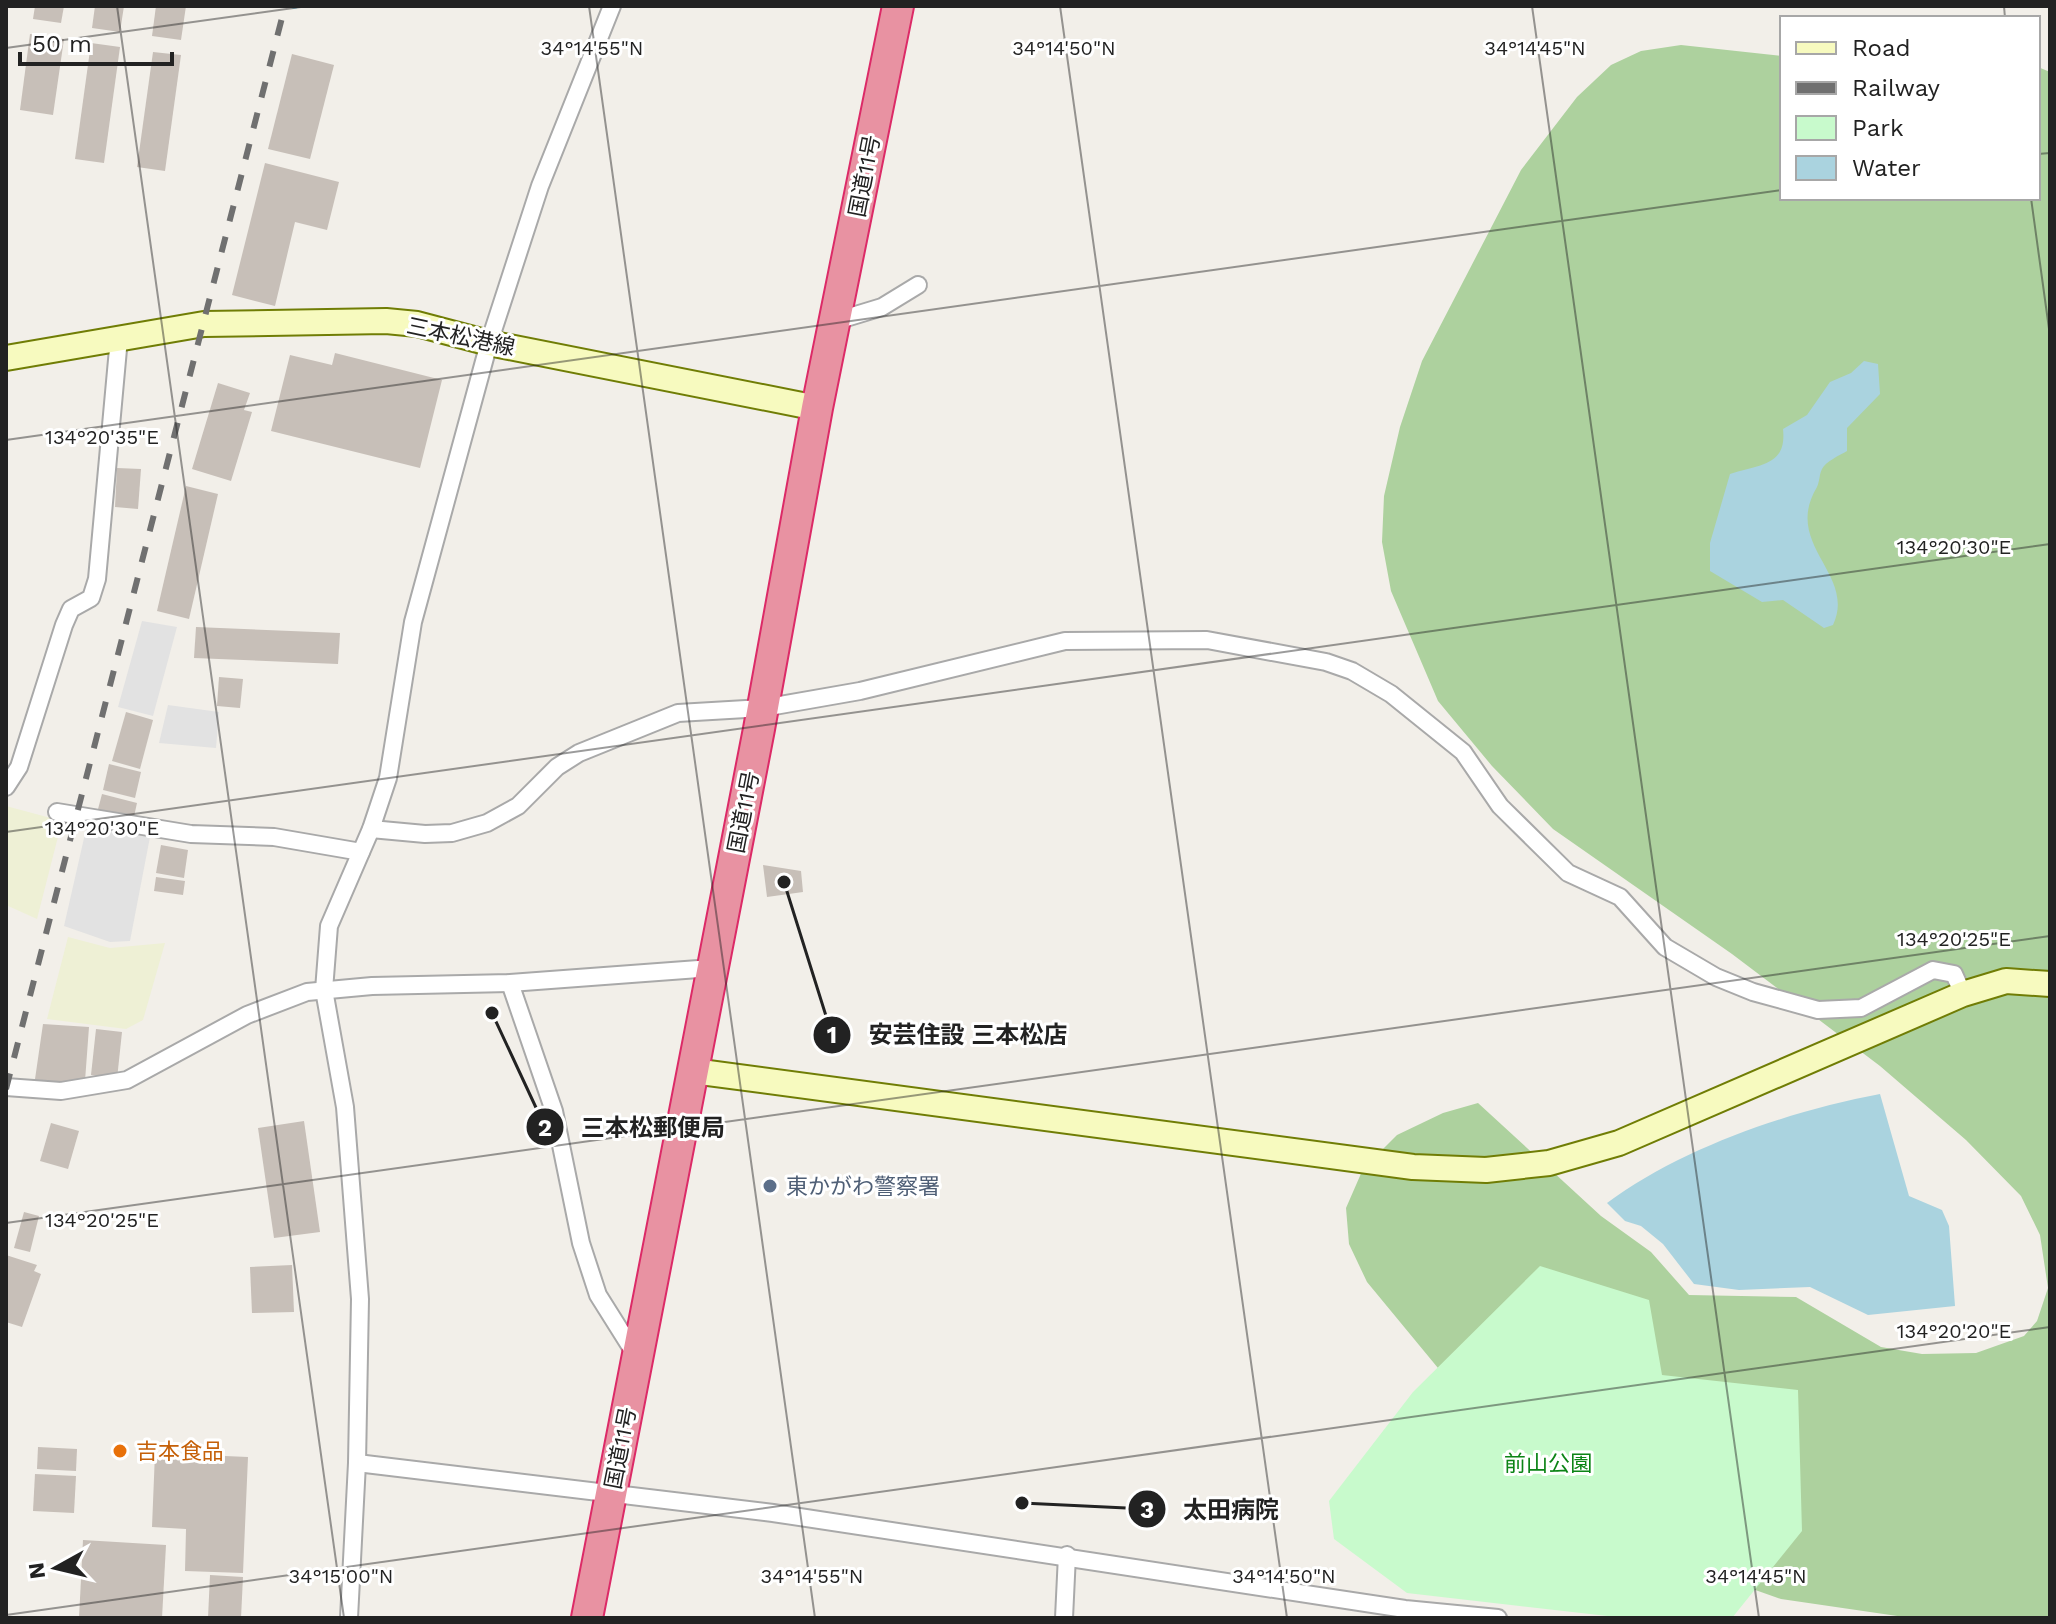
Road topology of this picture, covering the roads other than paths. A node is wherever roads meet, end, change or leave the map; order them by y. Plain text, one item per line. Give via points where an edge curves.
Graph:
1 (612, 6) edge
2 (898, 6) edge
3 (918, 285) dead end
4 (836, 321) junction
5 (119, 338) junction
6 (489, 343) junction
7 (6, 358) edge
8 (817, 408) junction
9 (763, 708) junction
10 (6, 787) edge
11 (57, 812) dead end
12 (371, 829) junction
13 (361, 852) junction
14 (712, 968) junction
15 (510, 983) junction
16 (2050, 984) edge
17 (324, 990) junction
18 (1963, 994) junction
19 (693, 1071) junction
20 (6, 1087) edge
21 (637, 1357) junction
22 (357, 1463) junction
23 (611, 1494) junction
24 (1067, 1555) junction
25 (1406, 1614) edge
26 (349, 1618) edge
27 (587, 1618) edge
28 (1064, 1618) edge
29 (1498, 1618) edge

1 - 6 street via 540,186
2 - 4 highway, 国道11号
3 - 4 street via 882,307
4 - 8 highway, 国道11号
5 - 6 street, 三本松港線 via 216,323 386,321
5 - 7 street, 三本松港線
5 - 10 street via 97,579 91,598 71,609 64,625 19,767
6 - 8 street, 三本松港線
6 - 12 street via 413,622 388,778
8 - 9 highway, 国道11号
9 - 12 street via 678,713 608,739 557,767 504,815 472,829 425,834
9 - 14 highway, 国道11号
9 - 18 street via 860,691 1065,641 1207,640 1326,662 1391,694 1463,752 1500,806 1568,873 1620,897 1665,947 1716,977 1818,1010 1861,1008 1933,970 1954,974
11 - 13 street via 191,834 274,837
12 - 13 street
13 - 17 street via 329,926
14 - 15 street
14 - 19 highway, 国道11号
15 - 17 street
15 - 21 street via 554,1111 581,1243 598,1295
16 - 18 street via 2006,981
17 - 20 street via 247,1015 127,1080 61,1091
17 - 22 street via 345,1107 356,1218
18 - 19 street via 1619,1143 1549,1163 1486,1170 1413,1167
19 - 21 highway, 国道11号
21 - 23 highway, 国道11号
22 - 23 street
22 - 26 street
23 - 24 street
23 - 27 highway, 国道11号
24 - 25 street
24 - 28 street
25 - 29 street

